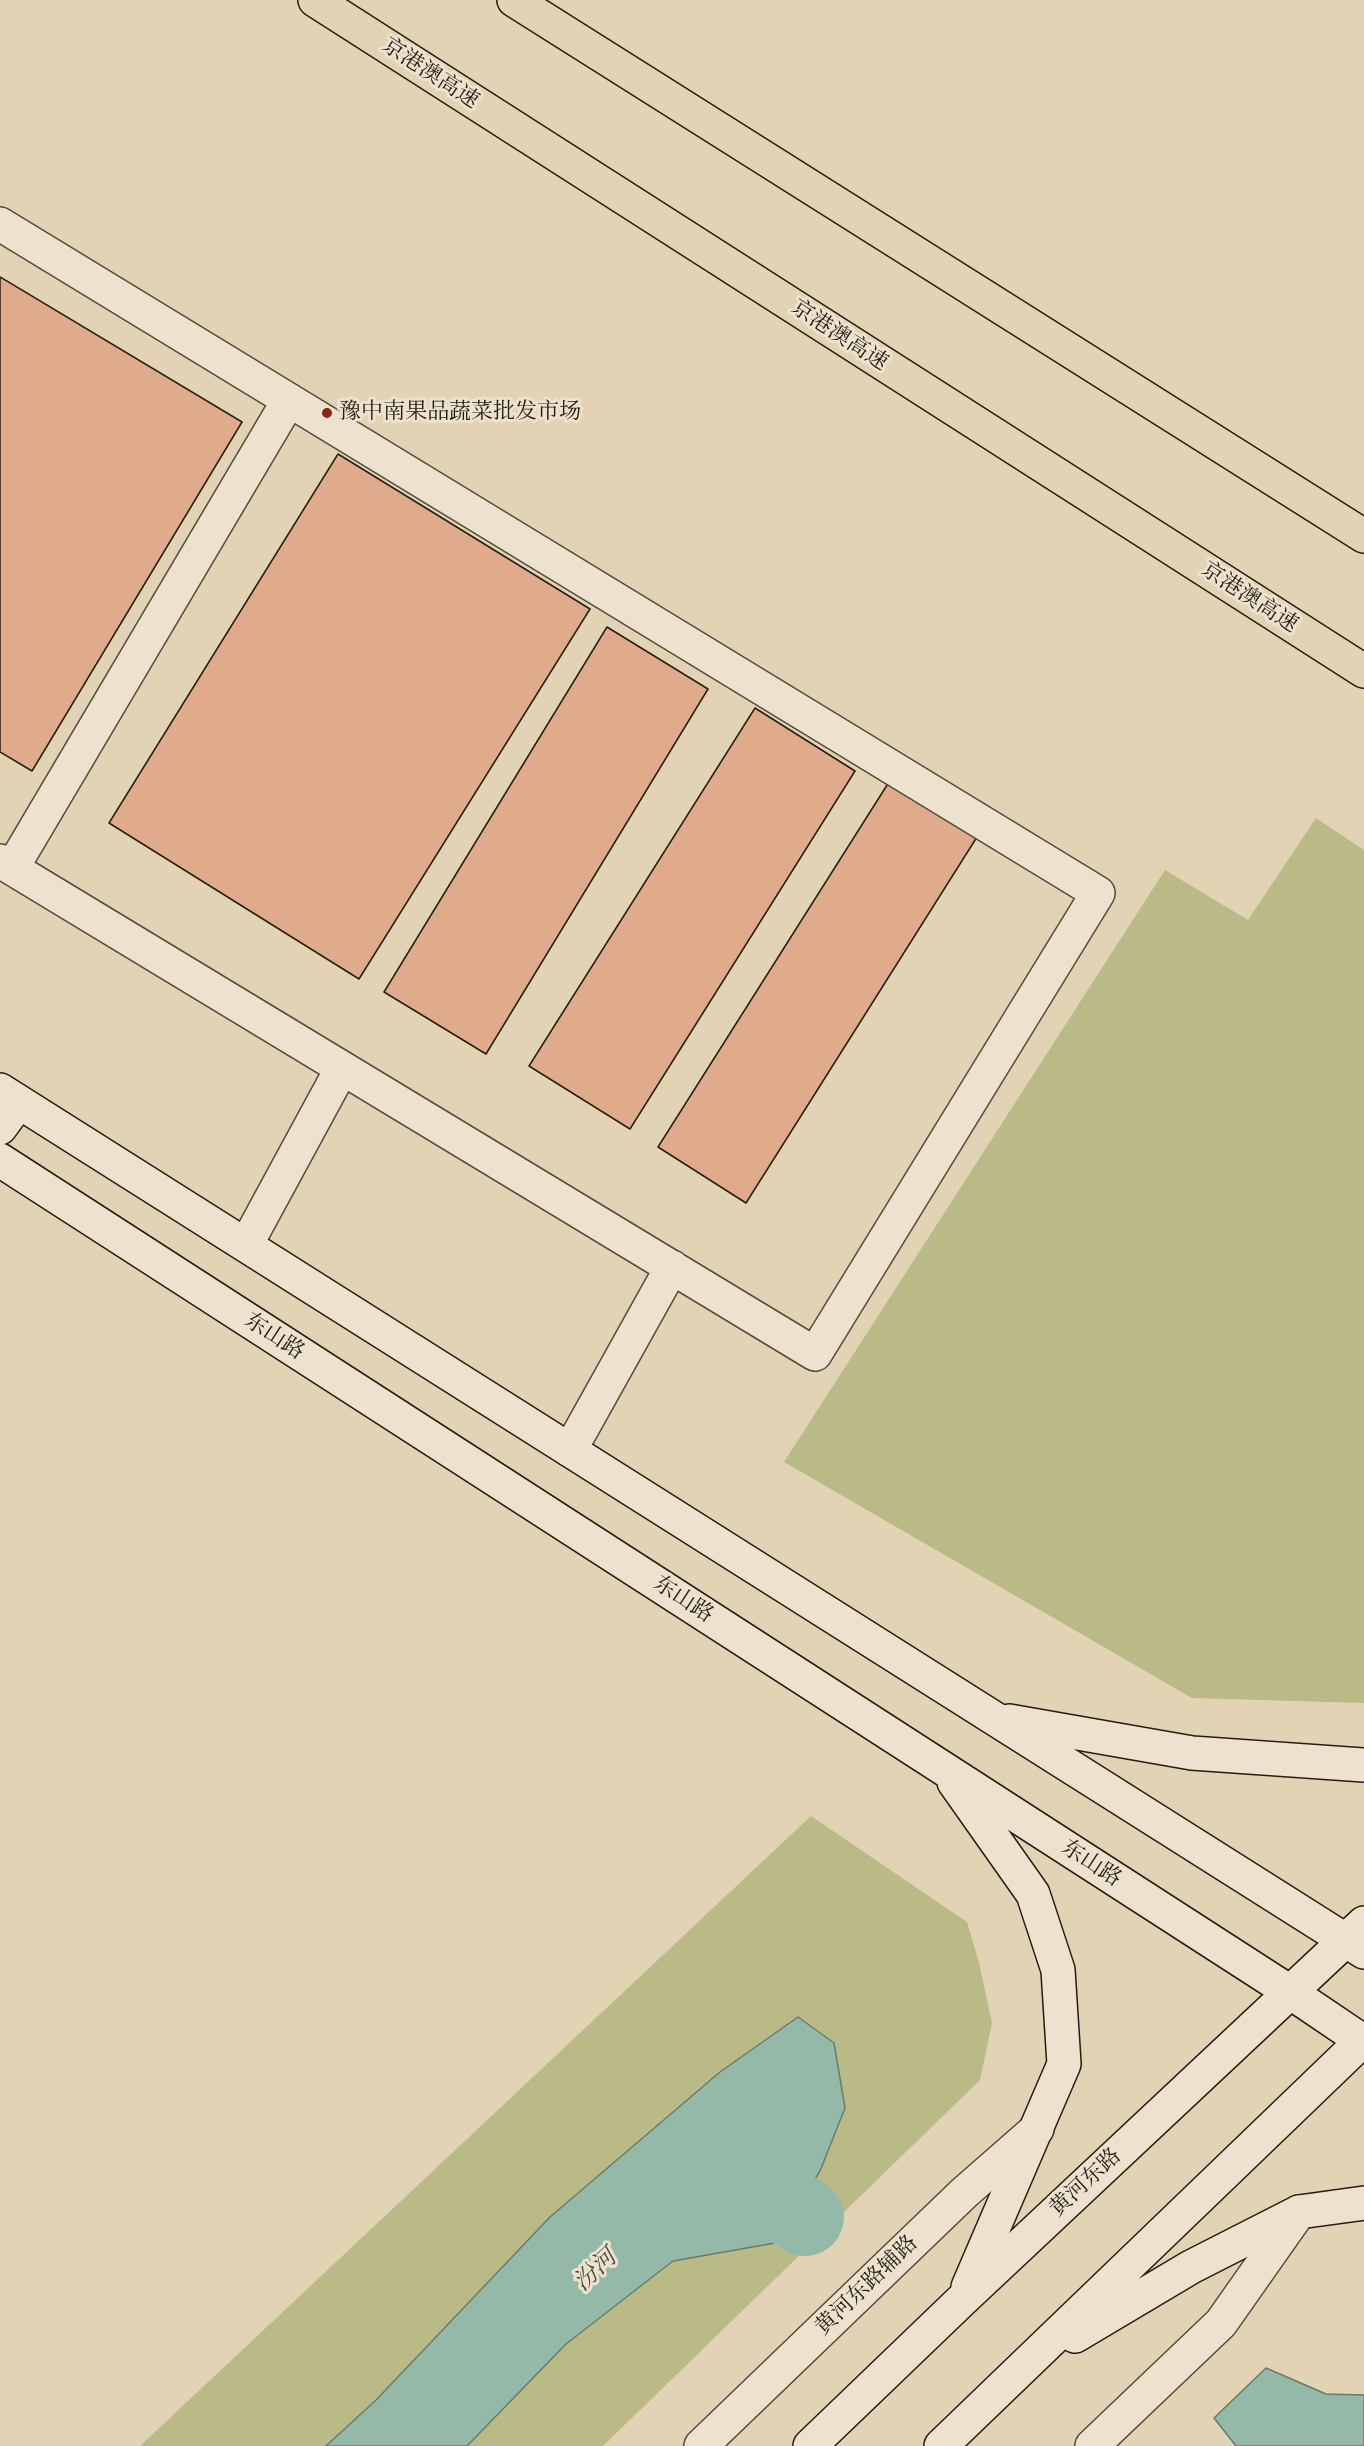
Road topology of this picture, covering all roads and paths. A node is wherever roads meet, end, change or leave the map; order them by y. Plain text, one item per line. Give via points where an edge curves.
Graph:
1 (315, 0) edge
2 (514, 0) edge
3 (0, 224) edge
4 (289, 400) junction
5 (1364, 536) edge
6 (1364, 671) edge
7 (6, 864) edge
8 (342, 1068) junction
9 (10, 1096) edge
10 (0, 1128) edge
11 (0, 1160) edge
12 (246, 1245) junction
13 (672, 1267) junction
14 (570, 1450) junction
15 (994, 1718) junction
16 (1364, 1765) edge
17 (944, 1769) junction
18 (1358, 1938) edge
19 (1290, 1992) junction
20 (1363, 2041) edge
21 (1037, 2129) junction
22 (1364, 2203) edge
23 (1299, 2212) junction
24 (962, 2300) junction
25 (1024, 2366) junction
26 (701, 2446) edge
27 (810, 2446) edge
28 (941, 2446) edge
29 (1092, 2446) edge

1 - 6 highway, 京港澳高速
2 - 5 highway
3 - 4 street
4 - 7 street
4 - 13 street via 1098,893 815,1354
7 - 8 street
8 - 12 street
8 - 13 street
9 - 10 street
9 - 12 street
11 - 17 street, 东山路
12 - 14 street
13 - 14 street
14 - 15 street
15 - 16 street via 1192,1753
15 - 18 street
17 - 19 street, 东山路
17 - 21 street via 1033,1894 1058,1970 1065,2064
18 - 19 street, 黄河东路
19 - 20 street, 东山路
19 - 24 street, 黄河东路
20 - 25 street
21 - 24 street
21 - 26 street, 黄河东路辅路 via 964,2193
22 - 23 street
23 - 25 street via 1191,2266
23 - 29 street via 1221,2323
24 - 27 street, 黄河东路
25 - 28 street

